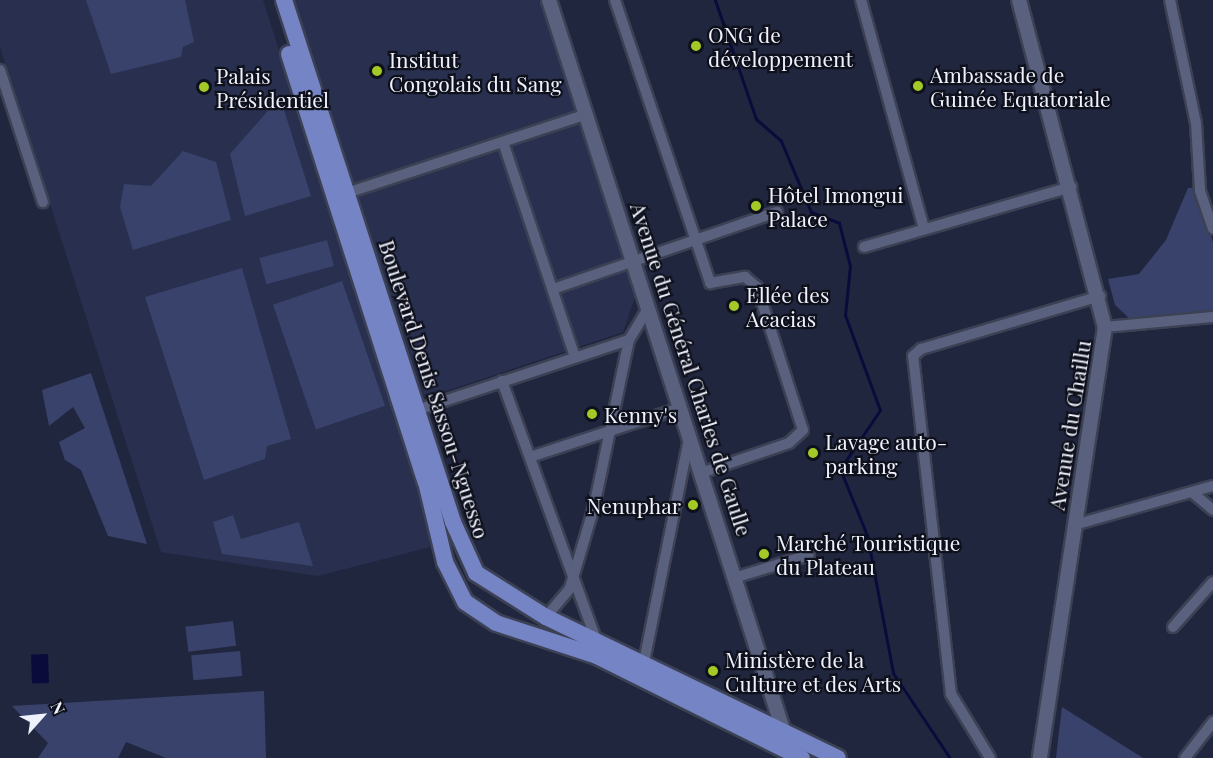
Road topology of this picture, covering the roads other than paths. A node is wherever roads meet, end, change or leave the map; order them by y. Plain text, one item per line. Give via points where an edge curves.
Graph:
1 (272, 0) edge
2 (284, 0) edge
3 (549, 0) edge
4 (615, 0) edge
5 (861, 0) edge
6 (1019, 0) edge
7 (1170, 0) edge
8 (0, 70) edge
9 (586, 114) junction
10 (503, 142) junction
11 (1071, 187) junction
12 (341, 195) junction
13 (43, 202) dead end
14 (777, 212) dead end
15 (924, 228) junction
16 (1213, 229) edge
17 (695, 241) junction
18 (864, 247) dead end
19 (636, 262) junction
20 (553, 290) junction
21 (1100, 296) junction
22 (649, 307) junction
23 (1213, 317) edge
24 (1105, 327) junction
25 (629, 340) junction
26 (575, 357) junction
27 (502, 381) junction
28 (680, 408) junction
29 (417, 410) junction
30 (608, 432) junction
31 (689, 438) junction
32 (530, 457) junction
33 (701, 473) junction
34 (1213, 486) edge
35 (1193, 493) junction
36 (1213, 510) edge
37 (1074, 525) junction
38 (810, 555) dead end
39 (573, 569) junction
40 (737, 577) junction
41 (1213, 582) edge
42 (546, 617) junction
43 (1173, 627) dead end
44 (596, 639) junction
45 (644, 662) junction
46 (1213, 722) edge
47 (782, 728) junction
48 (796, 756) edge
49 (838, 758) edge
50 (990, 758) edge
51 (1040, 758) edge
52 (1185, 758) edge

1 - 12 main road, Boulevard Denis Sassou-Nguesso
2 - 12 main road, Boulevard Denis Sassou-Nguesso
3 - 9 street, Avenue du Général Charles de Gaulle
4 - 17 street
5 - 15 street
6 - 11 street, Avenue du Chaillu
7 - 16 street via 1196,123 1200,191
8 - 13 street
9 - 10 street
9 - 19 street, Avenue du Général Charles de Gaulle
10 - 12 street
10 - 20 street
11 - 15 street
11 - 21 street, Avenue du Chaillu
12 - 29 main road, Boulevard Denis Sassou-Nguesso
12 - 48 main road, Boulevard Denis Sassou-Nguesso via 429,490 445,562 465,602 496,624 597,656
14 - 17 street
15 - 18 street
17 - 19 street
17 - 33 street via 712,285 745,277 758,287 803,430 789,443
19 - 20 street
19 - 22 street, Avenue du Général Charles de Gaulle
20 - 26 street
21 - 24 street, Avenue du Chaillu
21 - 50 street via 913,356 951,694
22 - 25 street
22 - 28 street, Avenue du Général Charles de Gaulle
23 - 24 street
24 - 37 street, Avenue du Chaillu
25 - 26 street
25 - 30 street
26 - 27 street
27 - 29 street
27 - 32 street
28 - 30 street
28 - 31 street, Avenue du Général Charles de Gaulle
29 - 42 main road, Boulevard Denis Sassou-Nguesso via 470,564 484,582
30 - 32 street
30 - 39 street via 594,507
31 - 33 street, Avenue du Général Charles de Gaulle
31 - 45 street
32 - 39 street
33 - 40 street, Avenue du Général Charles de Gaulle
34 - 35 street
35 - 36 street
35 - 37 street
37 - 51 street, Avenue du Chaillu
38 - 40 street
39 - 42 street via 564,598
39 - 44 street
40 - 47 street, Avenue du Général Charles de Gaulle
41 - 43 street
42 - 44 main road, Boulevard Denis Sassou-Nguesso
44 - 45 main road, Boulevard Denis Sassou-Nguesso
45 - 47 main road, Boulevard Denis Sassou-Nguesso
46 - 52 street
47 - 48 street, Avenue du Général Charles de Gaulle
47 - 49 main road, Boulevard Denis Sassou-Nguesso

